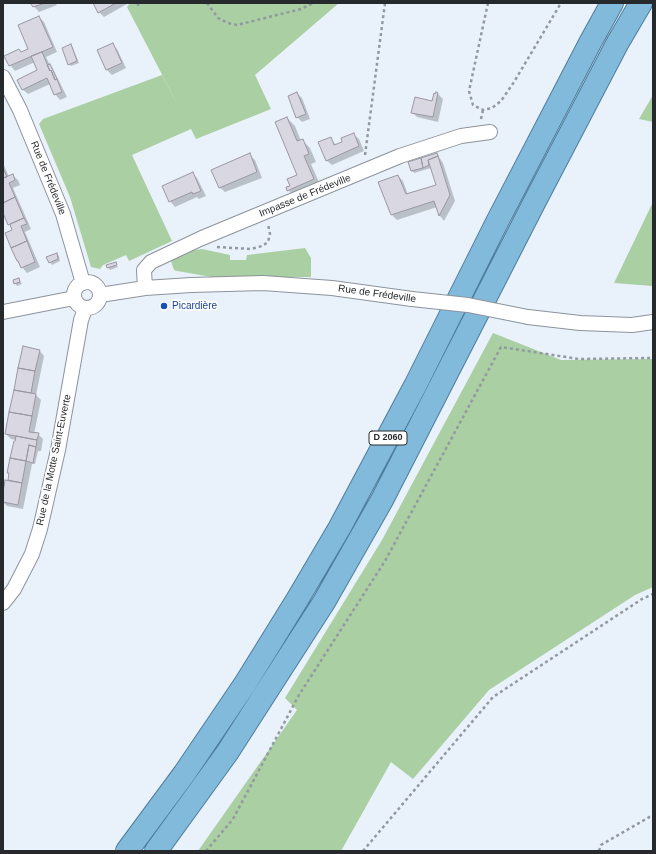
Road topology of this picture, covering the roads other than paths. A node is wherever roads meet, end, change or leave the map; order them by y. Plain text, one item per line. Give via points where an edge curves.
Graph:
1 (612, 3) edge
2 (641, 3) edge
3 (3, 77) edge
4 (490, 132) dead end
5 (83, 283) junction
6 (145, 288) junction
7 (100, 296) junction
8 (74, 298) junction
9 (85, 309) junction
10 (3, 312) edge
11 (653, 322) edge
12 (3, 603) edge
13 (127, 851) edge
14 (156, 851) edge

1 - 13 highway, D 2060 via 336,534 245,684 184,774
2 - 14 highway, D 2060 via 534,203 382,500 324,602 227,753
3 - 5 street, Rue de Frédeville via 20,110 63,214
4 - 6 street, Impasse de Frédeville via 461,136 400,156 202,238 150,262 144,270
5 - 7 street via 94,284
5 - 8 street via 76,288
6 - 7 street, Rue de Frédeville
6 - 11 street, Rue de Frédeville, bridge via 263,283 332,288 468,305 528,317 580,323 632,325
7 - 9 street via 97,304
8 - 9 street via 77,304
8 - 10 street
9 - 12 street, Rue de la Motte Saint-Euverte via 40,529 32,554 14,589

